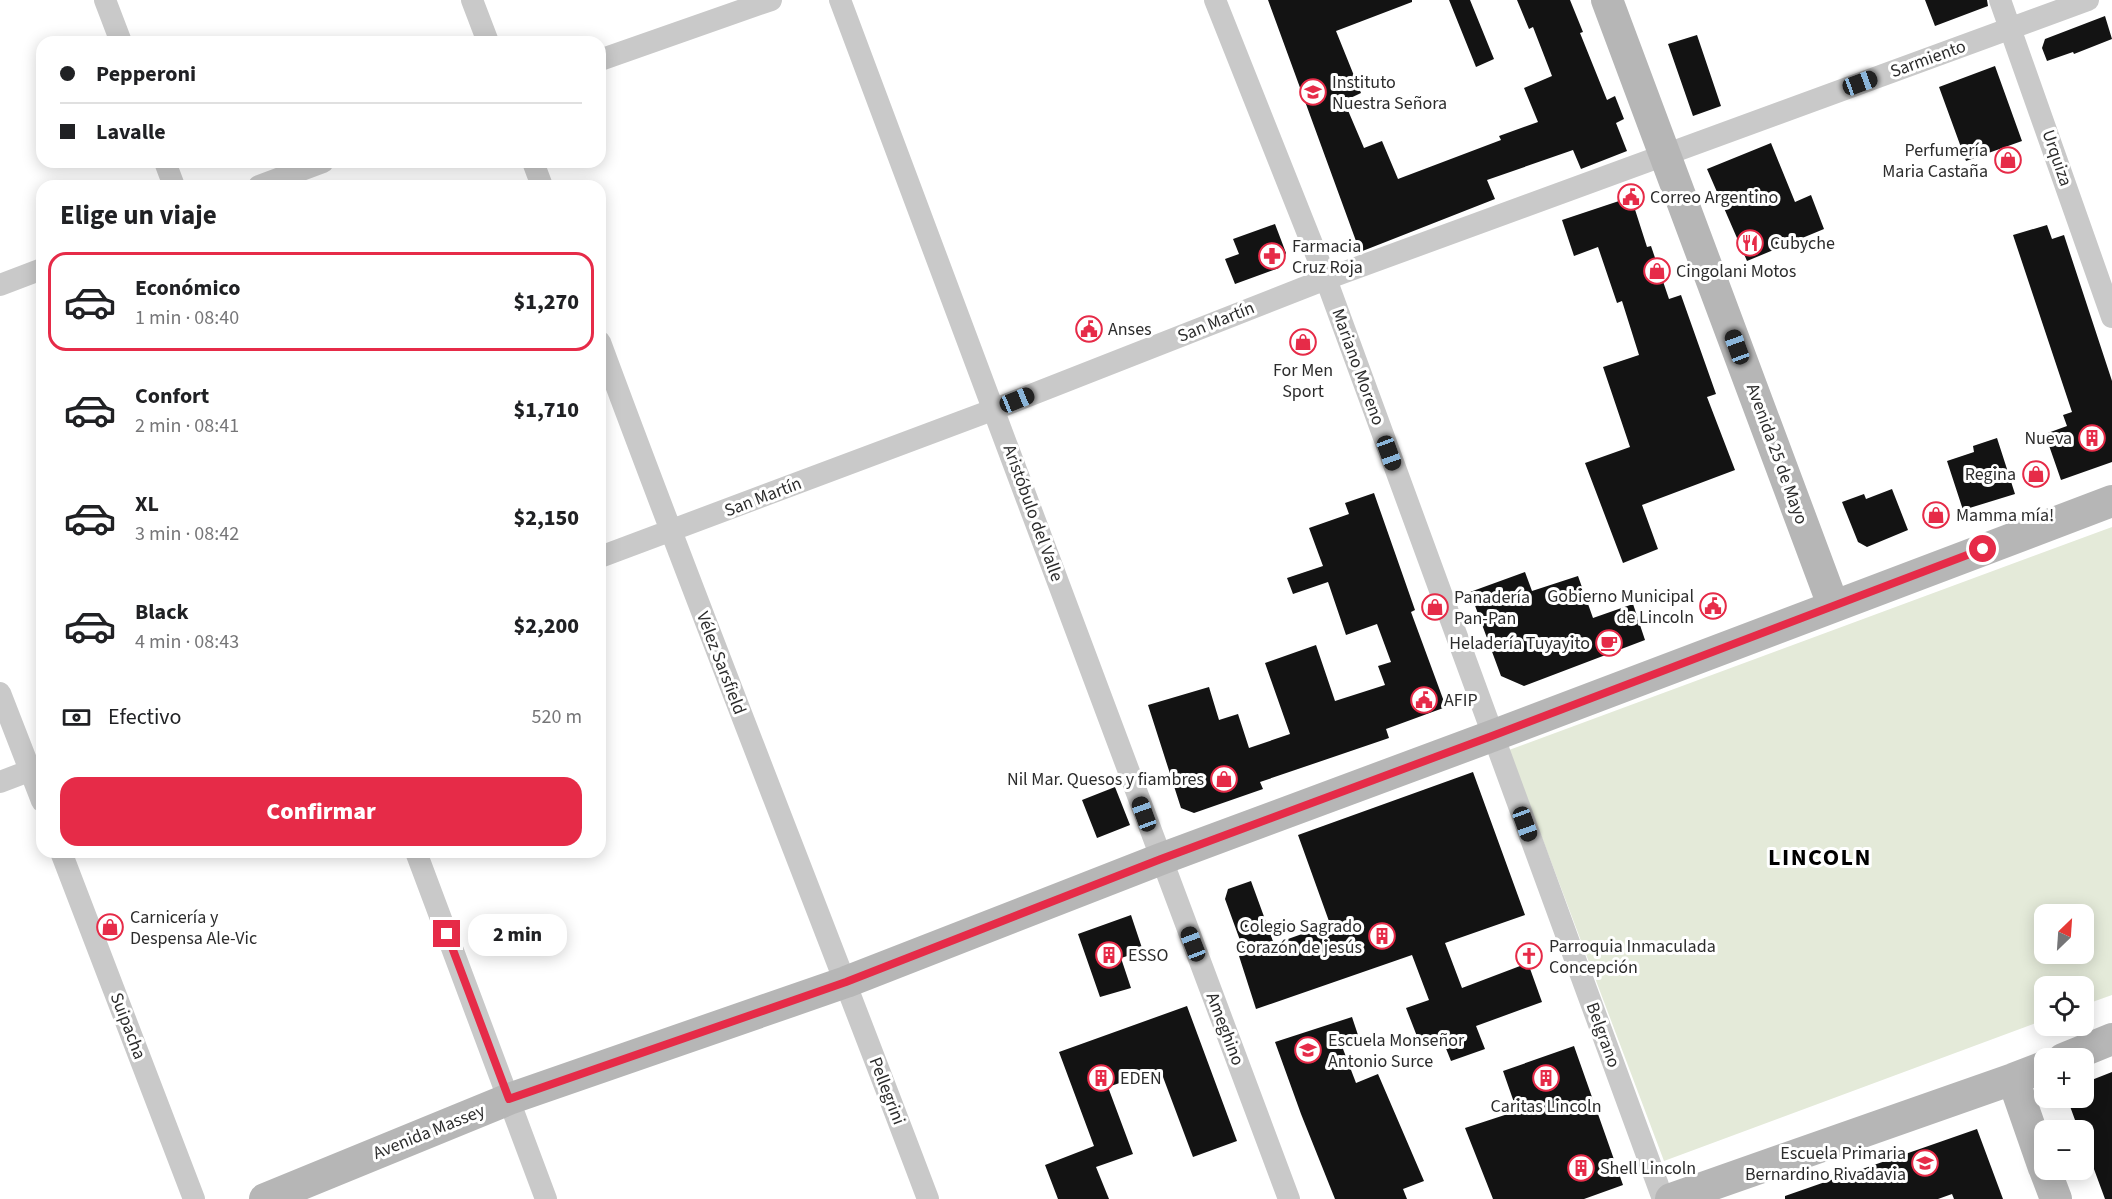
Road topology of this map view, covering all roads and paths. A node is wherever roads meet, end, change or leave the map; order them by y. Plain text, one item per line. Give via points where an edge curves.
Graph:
1 (105, 0) edge
2 (472, 0) edge
3 (771, 0) edge
4 (840, 0) edge
5 (1215, 0) edge
6 (1607, 0) edge
7 (2000, 0) edge
8 (2088, 0) edge
9 (2012, 29) junction
10 (119, 36) edge
11 (486, 36) edge
12 (606, 58) edge
13 (1665, 153) junction
14 (307, 168) edge
15 (275, 180) edge
16 (36, 271) edge
17 (1326, 279) junction
18 (0, 285) edge
19 (2112, 317) edge
20 (606, 358) edge
21 (995, 409) junction
22 (2112, 501) edge
23 (670, 532) junction
24 (606, 555) edge
25 (1833, 605) junction
26 (0, 693) edge
27 (1492, 736) junction
28 (36, 769) edge
29 (0, 782) edge
30 (63, 858) edge
31 (418, 858) edge
32 (1161, 859) junction
33 (846, 982) junction
34 (2112, 1039) edge
35 (2090, 1048) edge
36 (2034, 1071) edge
37 (2013, 1079) junction
38 (509, 1099) junction
39 (2034, 1138) edge
40 (2049, 1180) edge
41 (194, 1199) edge
42 (265, 1199) edge
43 (546, 1199) edge
44 (928, 1199) edge
45 (1289, 1199) edge
46 (1663, 1199) edge
47 (1671, 1199) edge
48 (2056, 1199) edge

1 - 10 street
2 - 11 street
3 - 12 street
4 - 21 street, Aristóbulo del Valle
5 - 17 street, Mariano Moreno
6 - 13 main road, Avenida 25 de Mayo
7 - 9 street, Urquiza
8 - 9 street, Sarmiento
9 - 13 street, Sarmiento
9 - 19 street, Urquiza
13 - 17 street, San Martín
13 - 25 main road, Avenida 25 de Mayo
14 - 15 street
16 - 18 street
17 - 21 street, San Martín
17 - 27 street, Mariano Moreno
20 - 23 street, Vélez Sarsfield
21 - 23 street, San Martín
21 - 32 street, Aristóbulo del Valle
22 - 25 main road, Avenida Massey
23 - 24 street, San Martín
23 - 33 street, Vélez Sarsfield
25 - 27 main road, Avenida Massey
26 - 28 street
27 - 32 main road, Avenida Massey
27 - 46 street, Belgrano
28 - 29 street
30 - 41 street, Suipacha
31 - 38 street
32 - 33 main road, Avenida Massey
32 - 45 street, Ameghino
33 - 38 main road, Avenida Massey
33 - 44 street, Pellegrini
34 - 35 main road
36 - 37 main road
37 - 39 main road
37 - 47 main road
38 - 42 main road, Avenida Massey
38 - 43 street
40 - 48 main road

